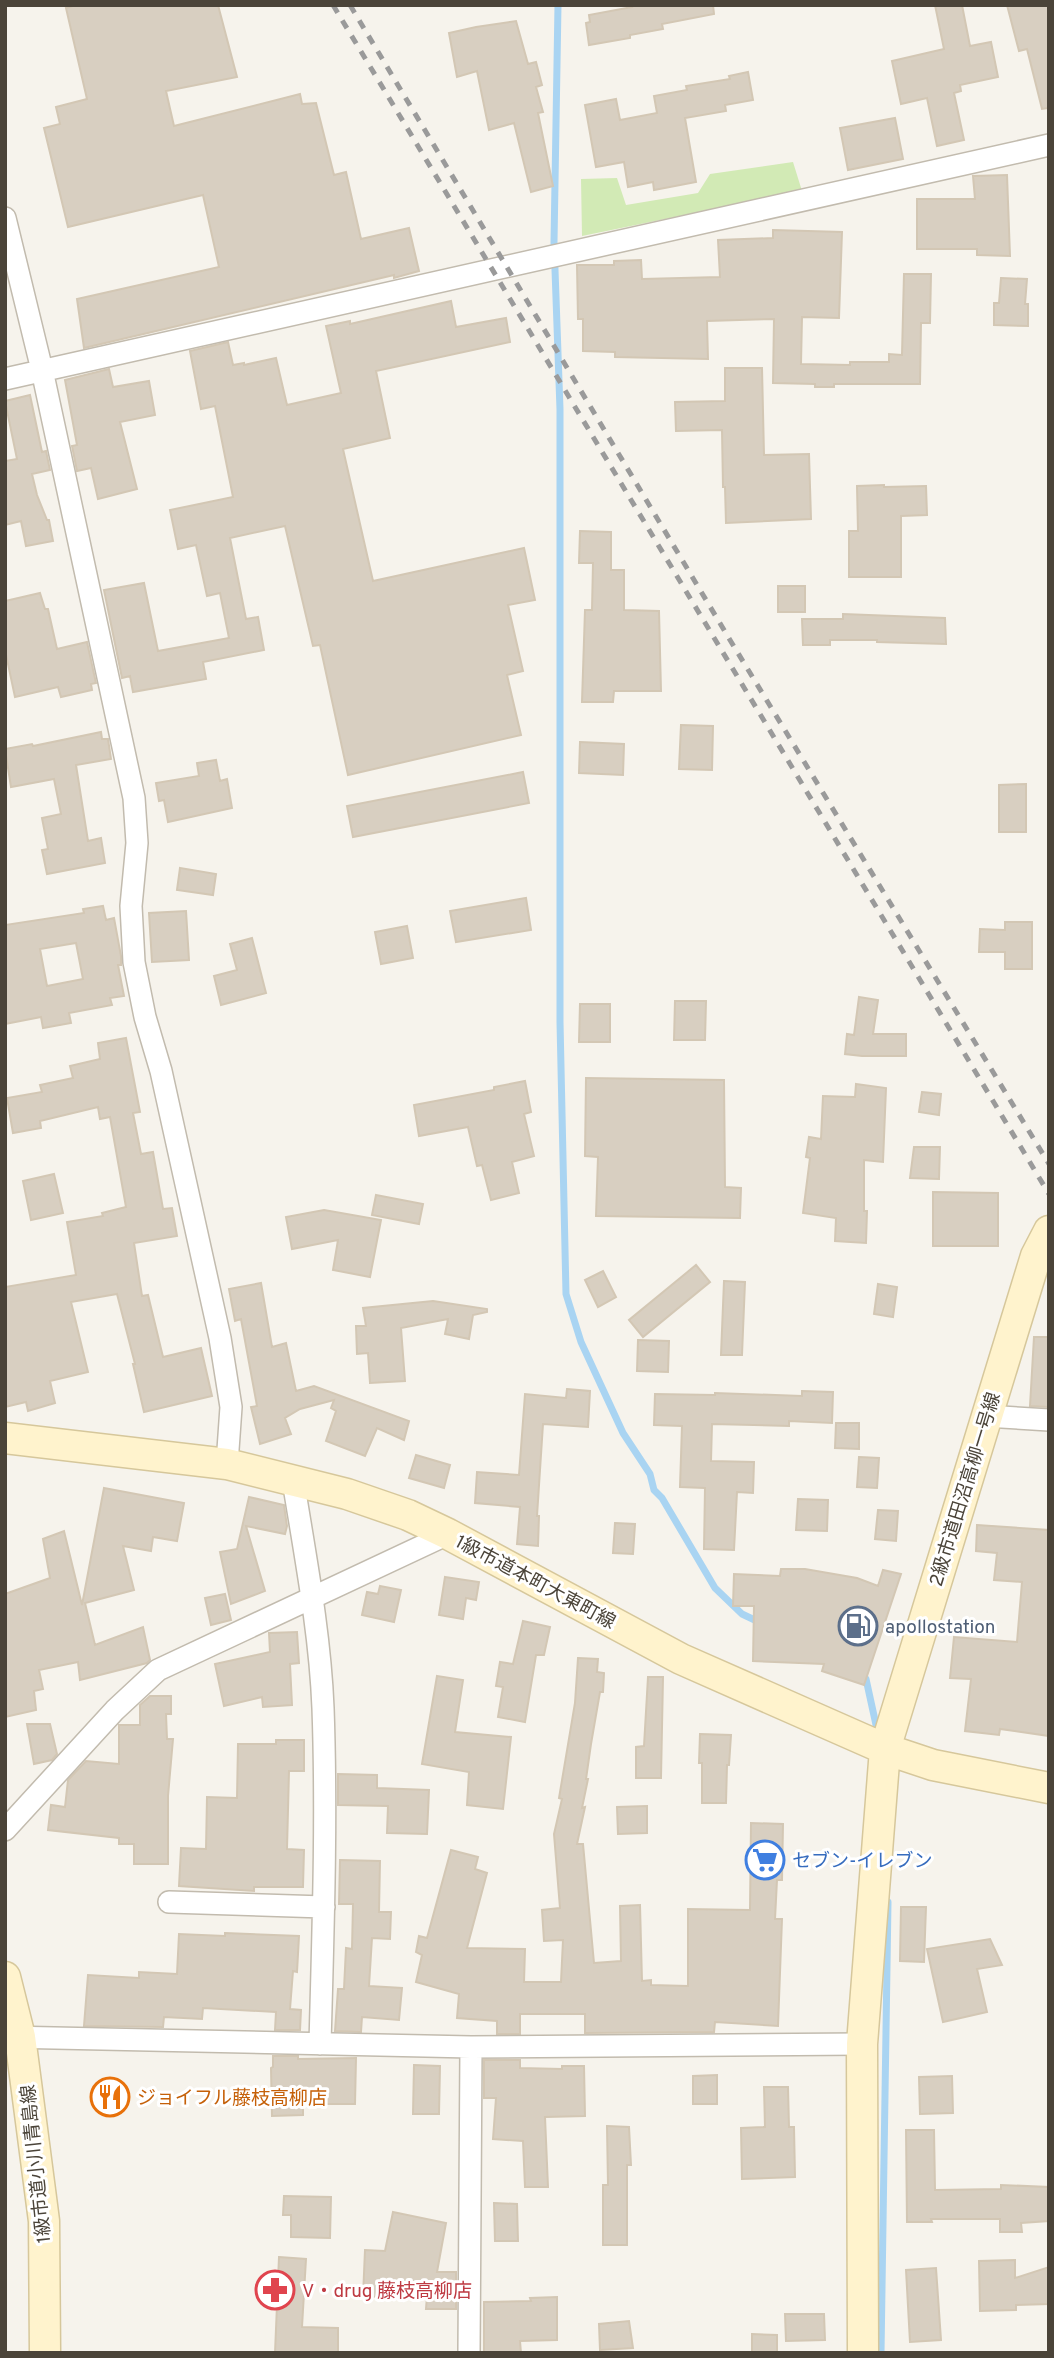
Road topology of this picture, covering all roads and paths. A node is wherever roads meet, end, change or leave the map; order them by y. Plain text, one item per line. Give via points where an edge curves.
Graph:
1 (1049, 145) edge
2 (5, 218) edge
3 (42, 370) junction
4 (5, 379) edge
5 (1049, 1231) edge
6 (985, 1416) junction
7 (1049, 1420) edge
8 (5, 1438) edge
9 (227, 1464) junction
10 (293, 1480) junction
11 (448, 1534) junction
12 (311, 1598) junction
13 (886, 1749) junction
14 (1049, 1788) edge
15 (5, 1830) edge
16 (169, 1902) dead end
17 (324, 1907) junction
18 (5, 1978) edge
19 (13, 2037) edge
20 (320, 2044) junction
21 (862, 2044) junction
22 (471, 2047) junction
23 (45, 2353) edge
24 (469, 2353) edge
25 (863, 2353) edge

1 - 3 street
2 - 3 street
3 - 4 street
3 - 9 street via 134,798 134,962 220,1338 232,1407
5 - 6 street, 2級市道田沼高柳一号線 via 1036,1256
6 - 7 street
6 - 13 street, 2級市道田沼高柳一号線
8 - 9 street, 1級市道本町大東町線
9 - 10 street, 1級市道本町大東町線
10 - 11 street, 1級市道本町大東町線 via 408,1515
10 - 12 street
11 - 12 street
11 - 13 street, 1級市道本町大東町線 via 681,1659
12 - 15 street via 158,1670
12 - 17 street via 323,1706
13 - 14 street, 1級市道本町大東町線 via 933,1765
13 - 21 street, 2級市道田沼高柳一号線
16 - 17 street
17 - 20 street
18 - 19 street, 1級市道小川青島線
19 - 20 street
19 - 23 street, 1級市道小川青島線 via 44,2221
20 - 22 street
21 - 22 street
21 - 25 street, 2級市道田沼高柳一号線
22 - 24 street

